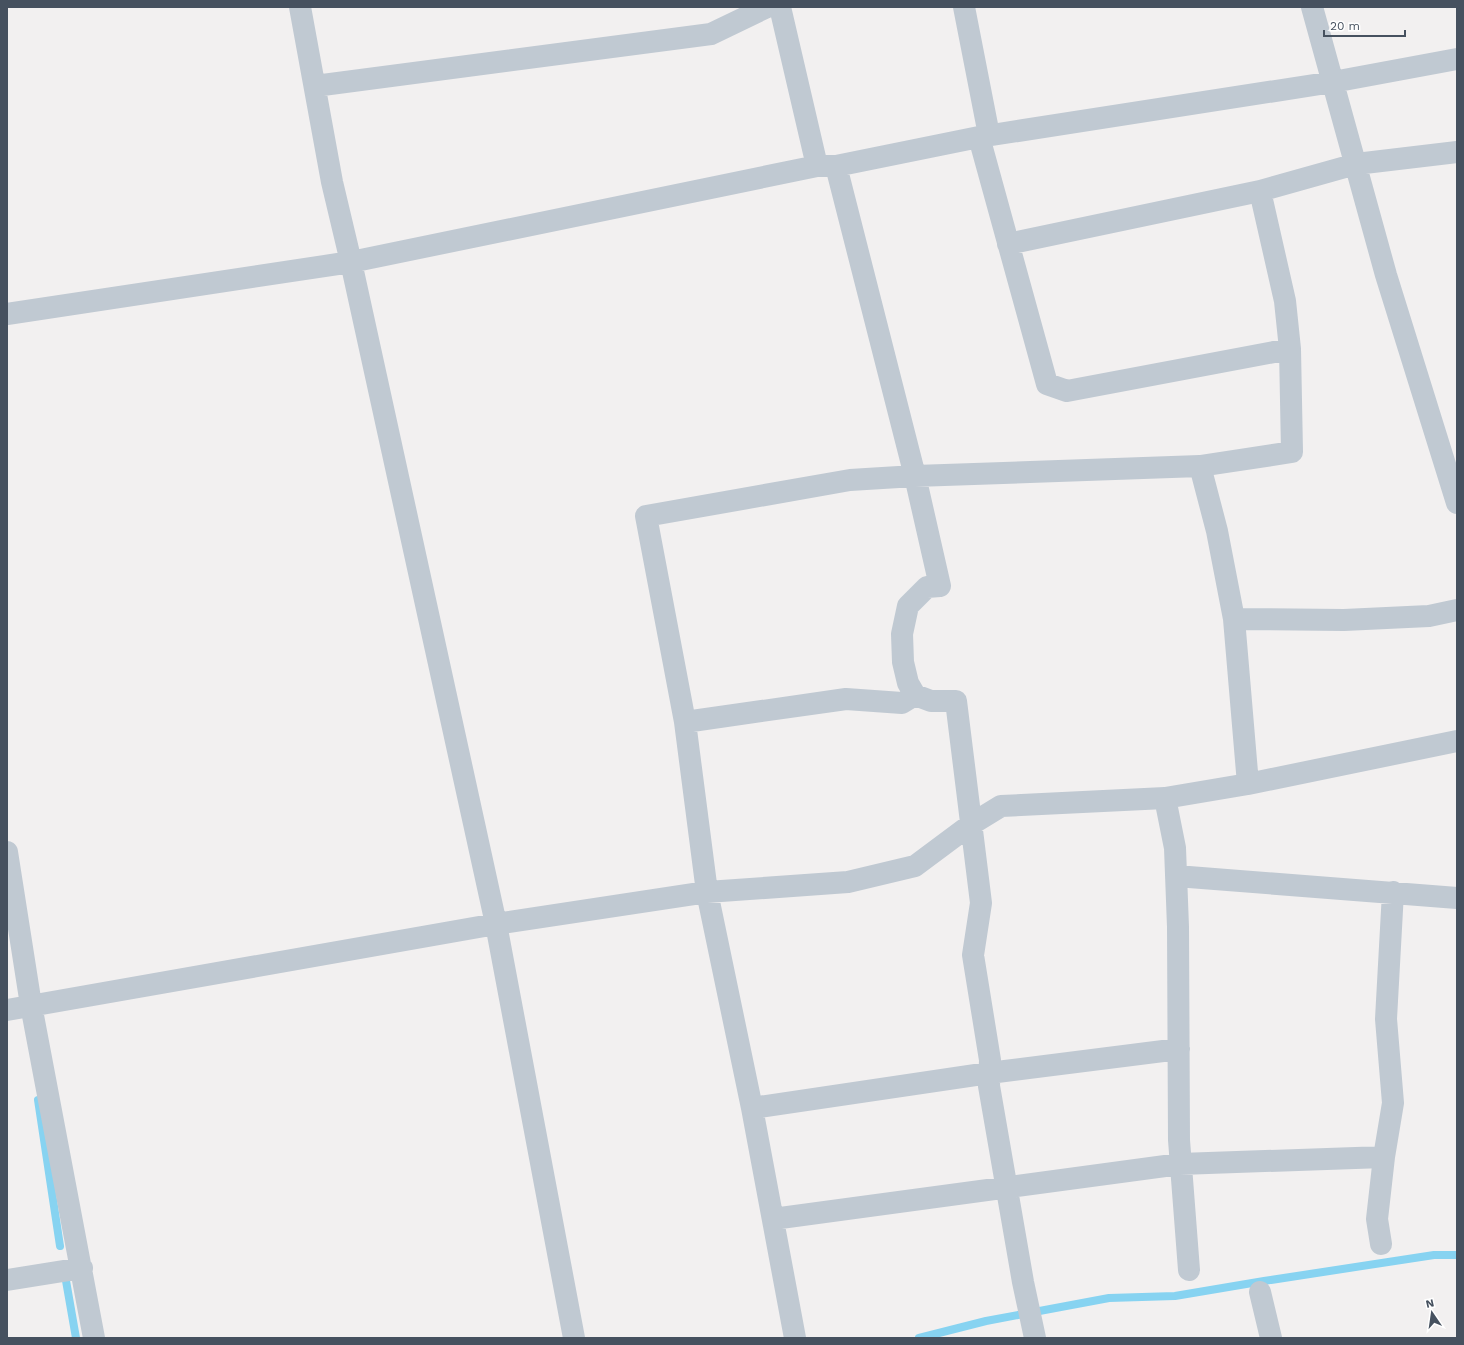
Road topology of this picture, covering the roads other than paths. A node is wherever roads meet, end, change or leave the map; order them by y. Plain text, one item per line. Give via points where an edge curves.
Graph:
1 (300, 7) edge
2 (767, 7) edge
3 (780, 7) edge
4 (964, 7) edge
5 (1312, 7) edge
6 (1457, 59) edge
7 (1333, 82) junction
8 (315, 86) junction
9 (984, 136) junction
10 (1457, 152) edge
11 (1356, 164) junction
12 (827, 166) junction
13 (1260, 191) junction
14 (1008, 244) junction
15 (351, 262) junction
16 (7, 314) edge
17 (1290, 349) junction
18 (1200, 466) junction
19 (915, 476) junction
20 (1457, 503) edge
21 (1457, 610) edge
22 (1234, 620) junction
23 (915, 695) junction
24 (685, 722) junction
25 (1457, 741) edge
26 (1248, 784) junction
27 (1165, 798) junction
28 (970, 826) junction
29 (7, 852) edge
30 (1176, 876) junction
31 (707, 892) junction
32 (1393, 892) junction
33 (1457, 898) edge
34 (496, 924) junction
35 (31, 1006) junction
36 (7, 1010) edge
37 (1179, 1049) junction
38 (989, 1073) junction
39 (752, 1108) junction
40 (1384, 1157) junction
41 (1180, 1164) junction
42 (1006, 1188) junction
43 (773, 1219) junction
44 (1381, 1244) dead end
45 (82, 1268) junction
46 (1189, 1270) dead end
47 (7, 1280) edge
48 (1260, 1292) dead end
49 (94, 1338) edge
50 (574, 1338) edge
51 (795, 1338) edge
52 (1035, 1338) edge
53 (1271, 1338) edge

1 - 8 street
2 - 8 street via 711,34
3 - 12 street
4 - 9 street
5 - 7 street
6 - 7 street
7 - 9 street
7 - 11 street
8 - 15 street via 332,182
9 - 12 street
9 - 14 street
10 - 11 street
11 - 13 street
11 - 20 street via 1386,275
12 - 15 street
12 - 19 street
13 - 14 street
13 - 17 street via 1286,301
14 - 17 street via 1047,384 1067,392
15 - 16 street
15 - 34 street
17 - 18 street via 1292,452
18 - 19 street
18 - 22 street via 1217,531
19 - 23 street via 940,586 927,588 908,606 902,634 903,662 908,683
19 - 24 street via 850,480 646,516
21 - 22 street via 1429,616 1344,620
22 - 26 street
23 - 24 street via 902,703 846,698
23 - 28 street via 931,700 956,701
24 - 31 street
25 - 26 street
26 - 27 street
27 - 28 street via 1001,806
27 - 30 street via 1175,848
28 - 31 street via 915,866 908,868 848,882
28 - 38 street via 981,903 973,955 990,1060
29 - 35 street
30 - 32 street
30 - 37 street
31 - 34 street
31 - 39 street
32 - 33 street
32 - 40 street via 1386,1019 1393,1103
34 - 35 street
34 - 50 street
35 - 36 street
35 - 45 street
37 - 38 street
37 - 41 street
38 - 39 street
38 - 42 street
39 - 43 street
40 - 41 street
40 - 44 street via 1377,1219
41 - 42 street
41 - 46 street
42 - 43 street
42 - 52 street
43 - 51 street
45 - 47 street
45 - 49 street
48 - 53 street

